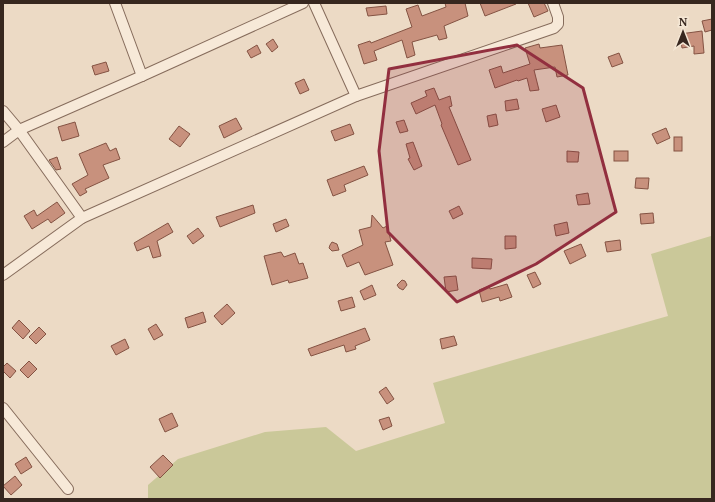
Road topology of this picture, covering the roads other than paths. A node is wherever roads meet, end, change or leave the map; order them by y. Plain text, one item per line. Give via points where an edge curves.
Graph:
1 (115, 3) edge
2 (303, 3) edge
3 (314, 3) edge
4 (553, 3) edge
5 (142, 76) junction
6 (356, 96) junction
7 (3, 111) edge
8 (19, 130) junction
9 (3, 142) edge
10 (82, 218) junction
11 (3, 275) edge
12 (3, 408) edge
13 (68, 489) dead end

1 - 5 street
2 - 5 street
3 - 6 street
4 - 6 street via 558,17 558,24 554,28
5 - 8 street
6 - 10 street
7 - 8 street
8 - 9 street
8 - 10 street
10 - 11 street
12 - 13 street

